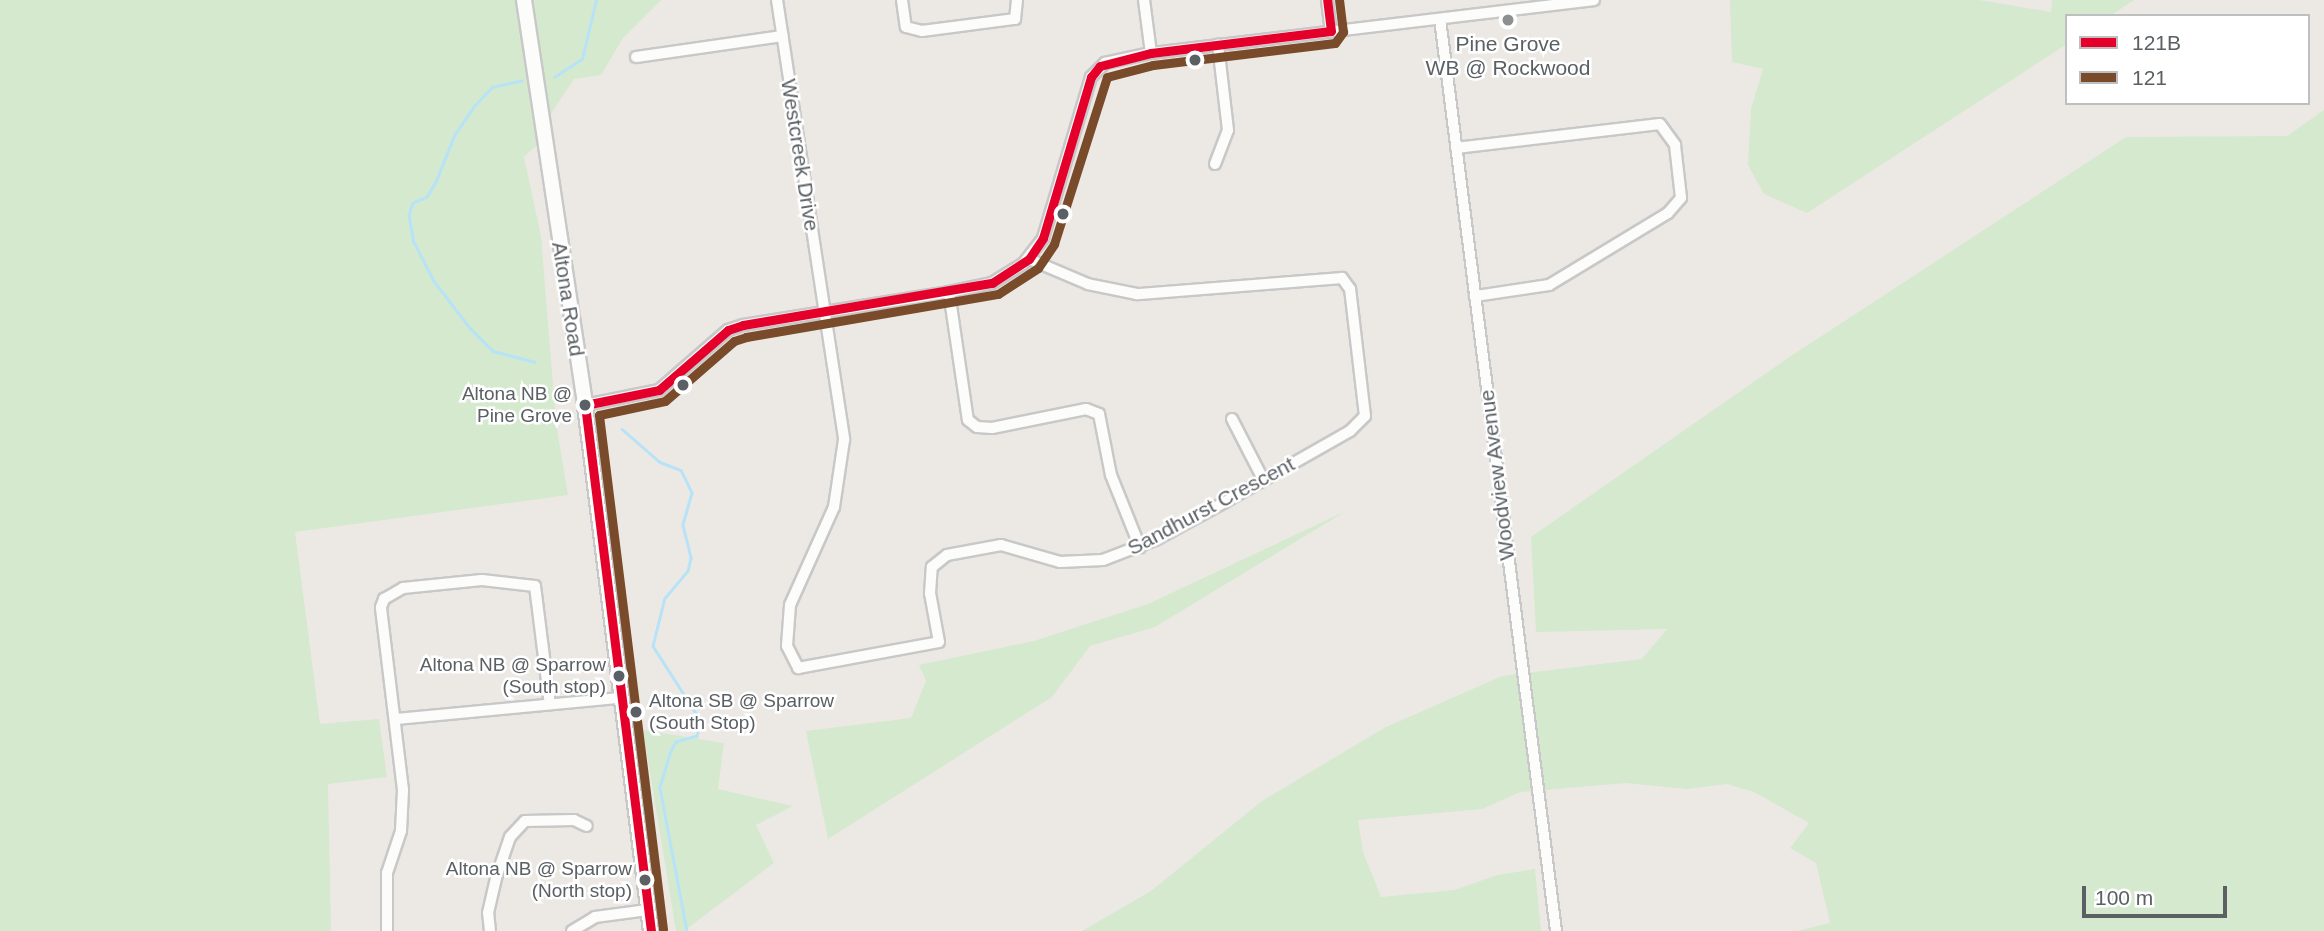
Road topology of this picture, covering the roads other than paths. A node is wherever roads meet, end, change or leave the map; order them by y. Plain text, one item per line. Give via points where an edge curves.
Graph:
1 (524, 0) edge
2 (777, 0) edge
3 (902, 0) edge
4 (1017, 0) edge
5 (1144, 0) edge
6 (1327, 0) edge
7 (1594, 0) edge
8 (1518, 4) edge
9 (1440, 19) junction
10 (1331, 31) junction
11 (782, 36) junction
12 (1218, 45) junction
13 (1152, 53) junction
14 (636, 57) dead end
15 (1456, 148) junction
16 (1215, 164) dead end
17 (1029, 259) junction
18 (949, 292) junction
19 (1475, 296) junction
20 (824, 311) junction
21 (585, 404) junction
22 (1232, 419) dead end
23 (1263, 479) junction
24 (1140, 547) junction
25 (620, 698) junction
26 (550, 704) junction
27 (396, 719) junction
28 (587, 826) dead end
29 (648, 910) junction
30 (387, 931) edge
31 (490, 931) edge
32 (572, 931) edge
33 (651, 931) edge
34 (1556, 931) edge

1 - 21 main road, Altona Road
2 - 11 street, Westcreek Drive
3 - 4 street via 906,27 922,31 1015,19
5 - 13 street
6 - 10 street
7 - 8 street
8 - 9 street
9 - 10 street
9 - 15 street, Woodview Avenue
10 - 12 street
11 - 14 street
11 - 20 street, Westcreek Drive
12 - 13 street
12 - 16 street via 1228,130
13 - 17 street via 1105,63 1091,77 1043,238
15 - 19 street, Woodview Avenue
15 - 19 street via 1660,124 1675,145 1681,198 1668,213 1549,285
17 - 18 street via 992,283
17 - 23 street, Sandhurst Crescent via 1088,284 1137,294 1342,278 1350,289 1365,416 1350,431
18 - 20 street
18 - 24 street via 968,420 977,427 992,428 1086,409 1099,414 1111,475
19 - 34 street, Woodview Avenue
20 - 21 street via 728,330 659,390
20 - 24 street, Sandhurst Crescent via 844,440 843,467 827,526 790,605 787,646 798,668 939,642 930,593 932,567 947,555 1002,545 1060,562 1081,563
21 - 25 main road, Altona Road
22 - 23 street
23 - 24 street, Sandhurst Crescent
25 - 26 street
25 - 29 main road, Altona Road
26 - 27 street
26 - 27 street via 535,586 482,580 403,588 384,599 381,607
27 - 30 street via 403,810 387,873
28 - 31 street via 574,820 525,821 510,838 497,875 488,913
29 - 32 street via 595,917
29 - 33 main road, Altona Road

